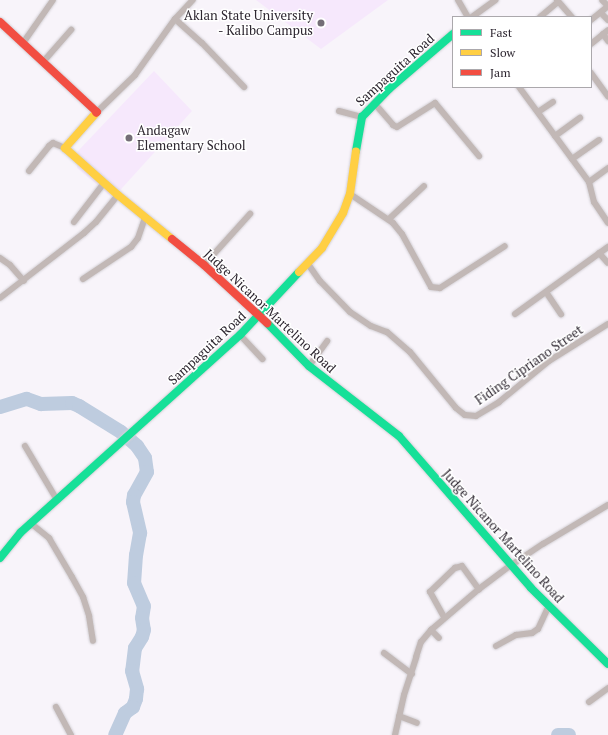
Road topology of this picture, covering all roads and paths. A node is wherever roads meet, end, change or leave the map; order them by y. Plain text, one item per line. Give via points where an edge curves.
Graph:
1 (53, 0) edge
2 (193, 0) edge
3 (458, 0) edge
4 (495, 0) edge
5 (602, 0) edge
6 (558, 1) edge
7 (608, 6) edge
8 (601, 13) junction
9 (467, 16) edge
10 (473, 16) edge
11 (541, 16) edge
12 (571, 16) edge
13 (175, 19) junction
14 (592, 19) edge
15 (608, 20) edge
16 (0, 22) edge
17 (71, 30) dead end
18 (606, 32) edge
19 (452, 35) edge
20 (608, 41) edge
21 (592, 42) edge
22 (23, 43) junction
23 (43, 62) junction
24 (592, 74) edge
25 (244, 87) dead end
26 (520, 88) edge
27 (608, 96) edge
28 (553, 102) dead end
29 (374, 104) junction
30 (339, 111) dead end
31 (97, 112) junction
32 (538, 112) junction
33 (362, 117) junction
34 (580, 118) dead end
35 (555, 136) junction
36 (599, 140) dead end
37 (65, 148) junction
38 (479, 156) dead end
39 (572, 159) junction
40 (608, 168) edge
41 (30, 171) dead end
42 (589, 182) junction
43 (104, 183) junction
44 (424, 186) dead end
45 (350, 194) junction
46 (118, 195) junction
47 (250, 214) dead end
48 (145, 218) junction
49 (389, 219) junction
50 (607, 220) edge
51 (74, 222) dead end
52 (505, 246) dead end
53 (608, 247) edge
54 (599, 253) junction
55 (0, 258) edge
56 (608, 263) edge
57 (308, 264) junction
58 (204, 265) junction
59 (83, 279) dead end
60 (24, 281) junction
61 (546, 292) junction
62 (0, 298) edge
63 (515, 314) dead end
64 (561, 314) dead end
65 (260, 316) junction
66 (608, 324) edge
67 (240, 335) junction
68 (327, 341) dead end
69 (262, 360) dead end
70 (309, 366) junction
71 (25, 446) dead end
72 (57, 500) junction
73 (608, 505) edge
74 (28, 526) junction
75 (0, 558) edge
76 (510, 566) junction
77 (479, 589) junction
78 (550, 608) junction
79 (444, 617) junction
80 (430, 630) junction
81 (439, 638) dead end
82 (93, 641) dead end
83 (496, 646) dead end
84 (384, 653) dead end
85 (608, 664) edge
86 (412, 674) junction
87 (608, 688) edge
88 (589, 702) dead end
89 (56, 707) dead end
90 (399, 716) junction
91 (417, 723) dead end
92 (71, 735) edge
93 (395, 735) edge

1 - 22 street
2 - 13 street
3 - 9 street
4 - 10 street
5 - 7 street
6 - 11 street
6 - 12 street
7 - 8 street
8 - 14 street
8 - 15 street
13 - 25 street
13 - 31 street via 135,75
16 - 22 street
17 - 23 street
18 - 20 street
18 - 21 street
19 - 29 street, Sampaguita Road
22 - 23 street
23 - 31 street
24 - 27 street
26 - 32 street
28 - 32 street
29 - 33 street, Sampaguita Road
29 - 38 street via 397,127 435,103
30 - 33 street
31 - 37 street
32 - 35 street
33 - 45 street, Sampaguita Road
34 - 35 street
35 - 39 street
36 - 39 street
37 - 41 street via 53,144 49,146
37 - 43 street, Judge Nicanor Martelino Road
39 - 42 street
40 - 42 street
42 - 50 street via 594,202
43 - 46 street, Judge Nicanor Martelino Road
43 - 51 street
44 - 49 street
45 - 49 street
45 - 57 street, Sampaguita Road via 333,232
46 - 48 street, Judge Nicanor Martelino Road
46 - 60 street via 96,222
47 - 58 street
48 - 58 street, Judge Nicanor Martelino Road
48 - 59 street via 138,238 131,247
49 - 52 street via 402,234 431,287 440,288
53 - 54 street
54 - 56 street
54 - 61 street
55 - 60 street
57 - 65 street, Sampaguita Road
57 - 66 street, Fiding Cipriano Street via 328,290 350,312 371,326 387,332 410,352 456,408 465,415 476,416 499,402 549,361
58 - 65 street, Judge Nicanor Martelino Road
60 - 62 street
61 - 63 street
61 - 64 street
65 - 67 street, Sampaguita Road
65 - 70 street, Judge Nicanor Martelino Road
67 - 69 street
67 - 72 street, Sampaguita Road
68 - 70 street
70 - 76 street, Judge Nicanor Martelino Road via 398,436
71 - 72 street
72 - 74 street, Sampaguita Road
73 - 76 street
74 - 75 street, Sampaguita Road
74 - 82 street via 33,525 49,538 83,597
76 - 77 street
76 - 78 street, Judge Nicanor Martelino Road
77 - 79 street
77 - 79 street via 462,566 455,568 430,592
78 - 83 street via 538,629 532,633 516,635
78 - 85 street, Judge Nicanor Martelino Road
79 - 80 street
80 - 81 street
80 - 86 street via 421,642
84 - 86 street
86 - 90 street
87 - 88 street
89 - 92 street
90 - 91 street
90 - 93 street

